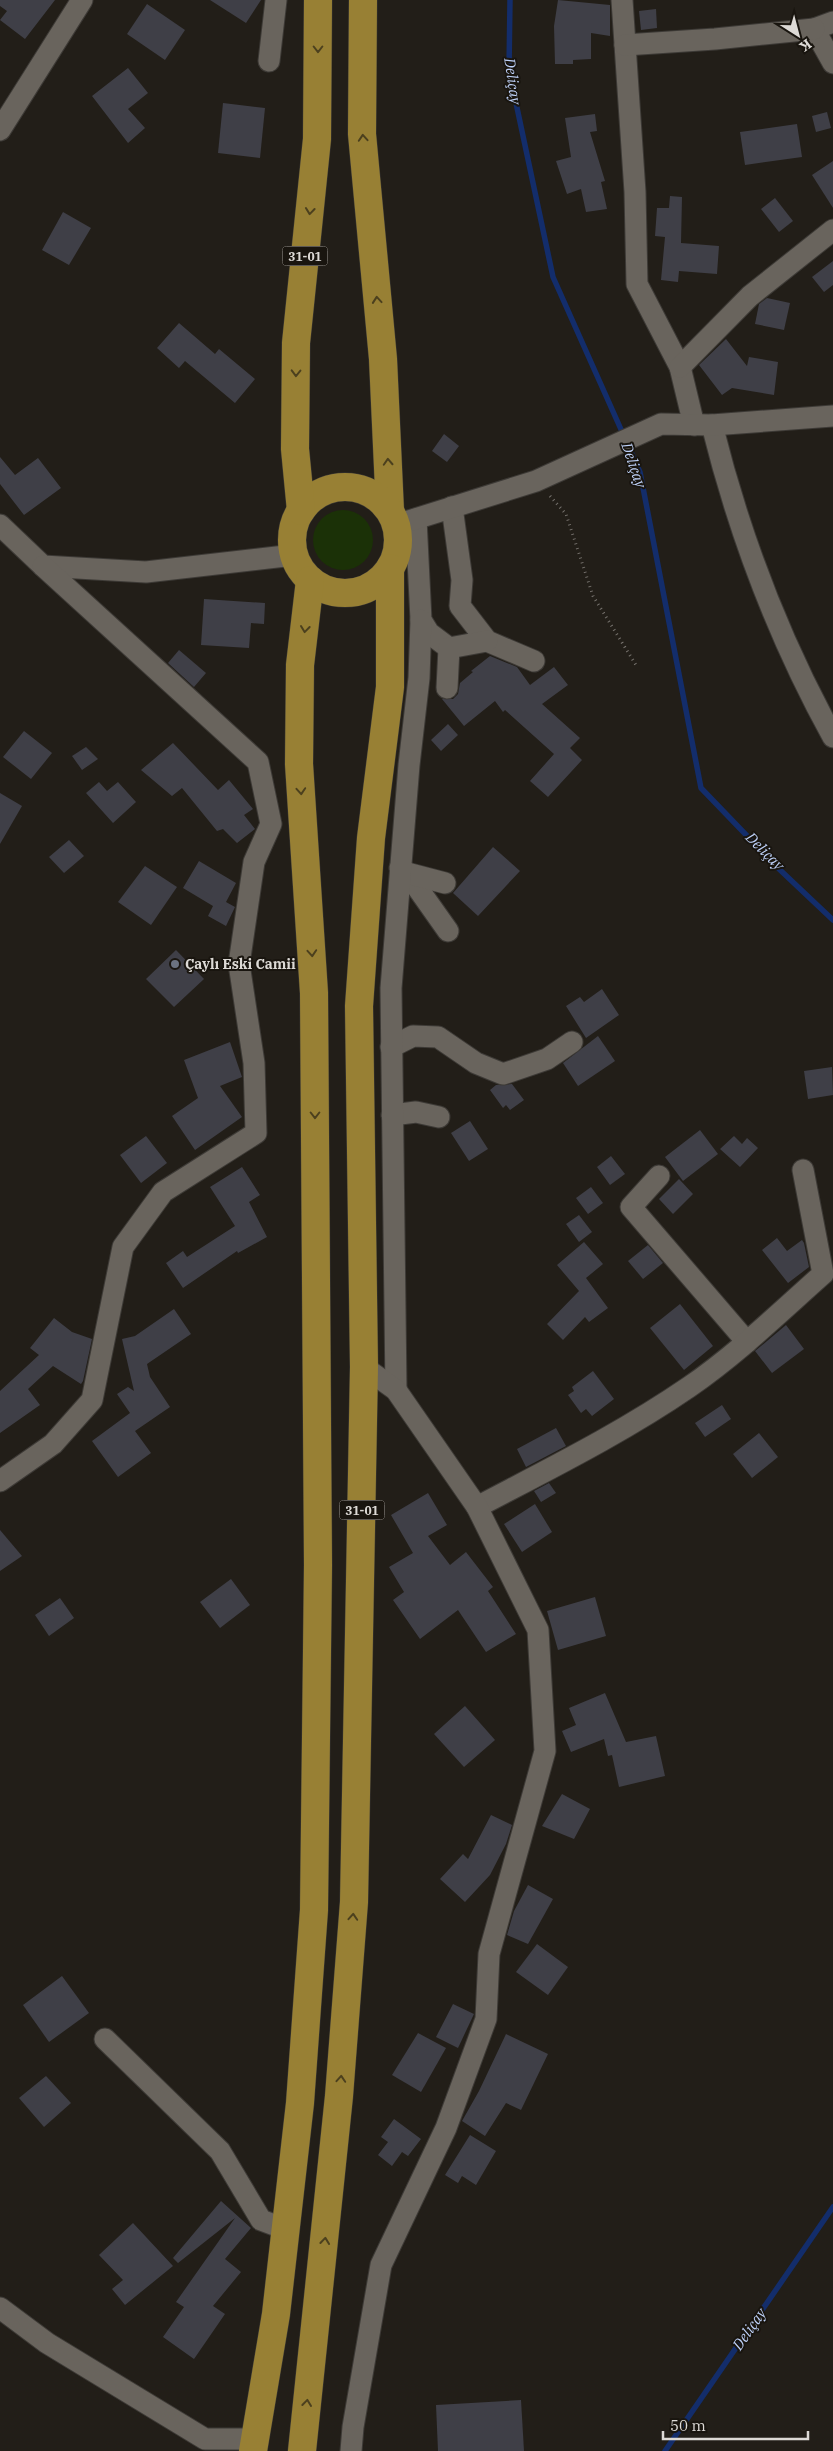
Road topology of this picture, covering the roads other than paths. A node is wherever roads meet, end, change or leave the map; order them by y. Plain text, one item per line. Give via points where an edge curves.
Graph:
1 (82, 0) edge
2 (276, 0) edge
3 (318, 0) edge
4 (363, 0) edge
5 (622, 0) edge
6 (824, 26) edge
7 (625, 45) junction
8 (269, 61) dead end
9 (833, 63) edge
10 (0, 130) edge
11 (833, 230) edge
12 (680, 367) junction
13 (833, 416) edge
14 (703, 425) junction
15 (452, 507) junction
16 (300, 511) junction
17 (401, 518) junction
18 (0, 525) edge
19 (294, 555) junction
20 (43, 566) junction
21 (390, 568) junction
22 (310, 580) junction
23 (421, 620) junction
24 (487, 640) junction
25 (449, 648) junction
26 (534, 661) dead end
27 (447, 688) dead end
28 (833, 737) edge
29 (403, 871) junction
30 (445, 883) dead end
31 (448, 932) dead end
32 (572, 1042) dead end
33 (391, 1047) junction
34 (392, 1115) junction
35 (439, 1117) dead end
36 (803, 1170) dead end
37 (659, 1176) dead end
38 (747, 1342) junction
39 (364, 1367) junction
40 (396, 1390) junction
41 (0, 1481) edge
42 (477, 1507) junction
43 (104, 2039) dead end
44 (285, 2229) junction
45 (0, 2308) edge
46 (254, 2445) edge
47 (302, 2451) edge
48 (351, 2451) edge

1 - 10 street
2 - 8 street
3 -> 16 highway, 31-01 via 318,139 296,344 295,450
17 -> 4 highway via 382,359 362,134
5 - 7 street
6 - 7 street via 715,39
6 - 9 street
7 - 12 street via 635,192 637,284
11 - 12 street via 750,296
12 - 14 street
13 - 14 street
14 - 15 street via 661,424 536,481
14 - 28 street via 777,625
15 - 17 street
15 - 24 street via 462,580 460,606
16 - 17 highway via 323,492 353,487 368,491
16 - 19 highway via 294,525
17 - 21 highway via 398,547
17 - 23 street
18 - 20 street
19 - 20 street via 146,572
19 - 22 highway
20 - 41 street via 258,762 271,824 254,862 239,964 254,1063 256,1133 163,1192 122,1247 92,1400 53,1444
21 - 22 highway via 380,580 353,593 330,591
21 - 39 highway, 31-01 via 390,687 371,838 358,1006
22 -> 44 highway via 300,665 299,764 314,993 318,1565 314,1910 300,2103
23 - 25 street via 429,633
23 - 29 street via 419,678 408,765
24 - 25 street
24 - 26 street
25 - 27 street
29 - 30 street
29 - 31 street
29 - 33 street via 391,988
32 - 33 street via 547,1059 503,1074 476,1063 438,1037 414,1036
33 - 34 street
34 - 35 street via 416,1112
34 - 40 street
36 - 38 street via 823,1274
37 - 38 street via 631,1207
38 - 42 street via 690,1387 618,1433
39 - 40 street
47 -> 39 highway, 31-01 via 340,2096 354,1902
40 - 42 street
42 - 48 street via 538,1630 545,1751 489,1954 486,2019 446,2128 381,2265
43 - 44 street via 220,2150 261,2220
44 - 46 highway via 276,2314
45 - 46 street via 47,2343 205,2439

